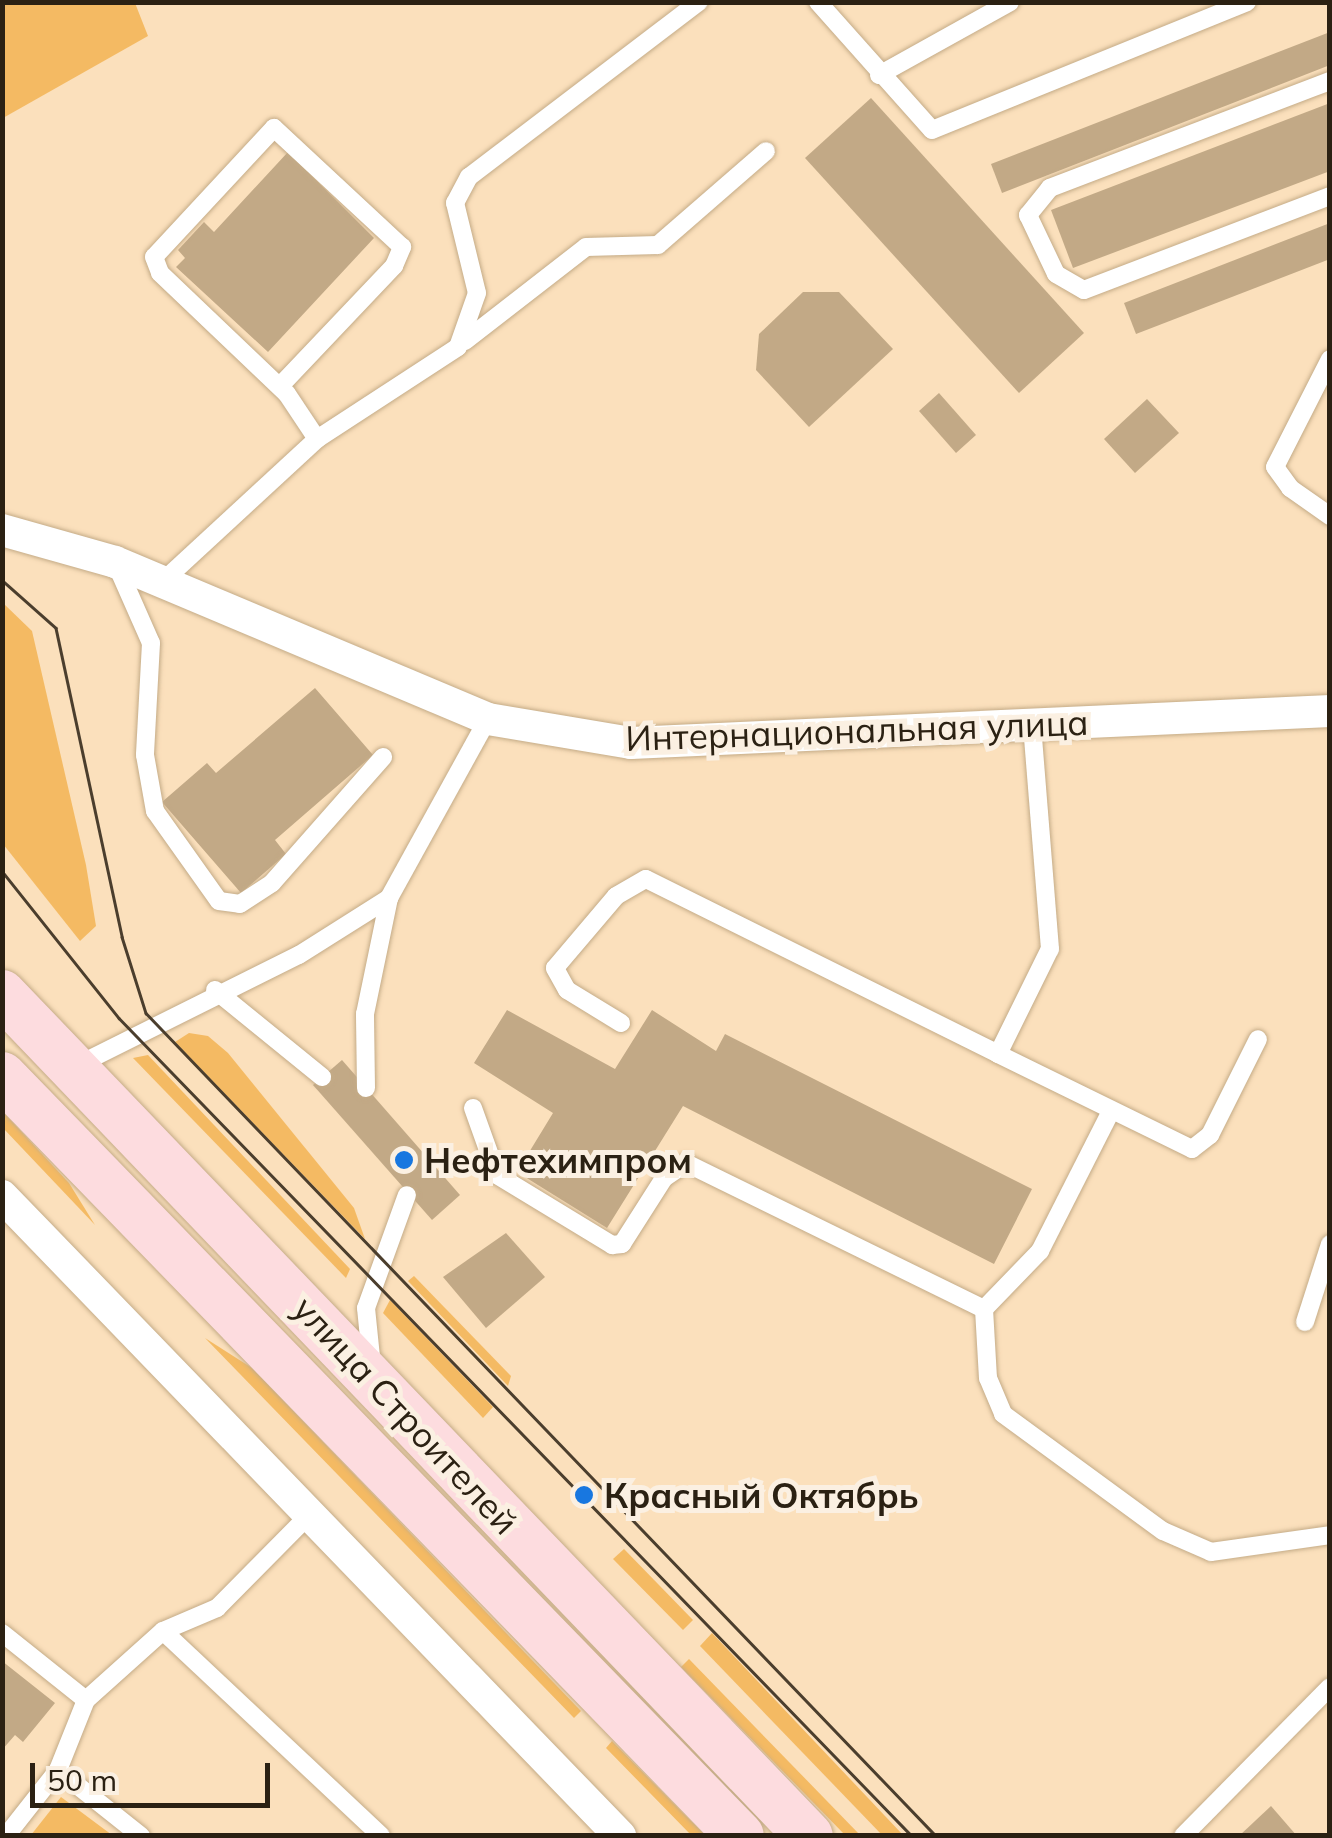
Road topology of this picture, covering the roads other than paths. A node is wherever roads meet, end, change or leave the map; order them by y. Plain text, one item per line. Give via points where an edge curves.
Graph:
1 (699, 2) edge
2 (818, 2) edge
3 (1010, 2) edge
4 (1247, 2) edge
5 (878, 75) junction
6 (1330, 81) edge
7 (766, 151) dead end
8 (1330, 196) edge
9 (458, 347) junction
10 (1328, 362) edge
11 (280, 386) junction
12 (317, 439) junction
13 (1330, 516) edge
14 (2, 530) edge
15 (115, 562) junction
16 (161, 584) junction
17 (1330, 711) edge
18 (488, 719) junction
19 (1032, 725) junction
20 (382, 757) dead end
21 (389, 898) junction
22 (216, 990) junction
23 (2, 994) edge
24 (621, 1024) dead end
25 (1258, 1039) dead end
26 (998, 1054) junction
27 (74, 1067) junction
28 (2, 1076) edge
29 (322, 1077) dead end
30 (366, 1088) dead end
31 (473, 1108) dead end
32 (1111, 1111) junction
33 (407, 1194) dead end
34 (2, 1196) edge
35 (1330, 1244) edge
36 (984, 1309) junction
37 (1305, 1322) dead end
38 (373, 1377) junction
39 (308, 1518) junction
40 (1330, 1536) edge
41 (163, 1631) junction
42 (2, 1632) edge
43 (1330, 1687) edge
44 (86, 1700) junction
45 (58, 1770) junction
46 (6, 1836) edge
47 (141, 1836) edge
48 (381, 1836) edge
49 (620, 1836) edge
50 (740, 1836) edge
51 (809, 1836) edge
52 (1183, 1836) edge

1 - 9 lane via 469,177 456,203 477,293
2 - 5 lane
3 - 5 lane
4 - 5 lane via 944,129 922,126
6 - 8 lane via 1050,188 1028,215 1056,274 1084,290
7 - 9 lane via 658,244 586,247
9 - 12 lane
10 - 13 lane via 1275,467 1290,488
11 - 11 lane via 160,273 154,258 274,128 402,248 394,266
11 - 12 lane
12 - 16 lane
14 - 15 street, Интернациональная улица
15 - 16 street, Интернациональная улица
15 - 20 lane via 151,643 145,755 154,810 219,901 240,904 272,884
16 - 18 street, Интернациональная улица
17 - 19 street, Интернациональная улица
18 - 19 street, Интернациональная улица via 631,743
18 - 21 lane
19 - 26 lane via 1050,949
21 - 22 lane via 299,955
21 - 30 lane via 365,1014
22 - 27 lane
22 - 29 lane
23 - 27 main road, улица Строителей
24 - 26 lane via 567,990 554,968 616,896 646,879
25 - 32 lane via 1202,1146 1178,1145
26 - 32 lane
27 - 38 main road, улица Строителей
28 - 50 main road, улица Строителей
31 - 36 lane via 497,1175 612,1245 622,1244 664,1178 686,1163
32 - 36 lane via 1040,1251
33 - 38 lane via 366,1308
34 - 39 street
35 - 37 lane
36 - 40 lane via 988,1378 1004,1414 1164,1531 1211,1552
38 - 51 main road, улица Строителей
39 - 41 lane via 218,1608
39 - 49 street
41 - 44 lane
41 - 48 lane
42 - 44 lane
43 - 52 lane
44 - 45 lane
45 - 46 lane
45 - 47 lane

